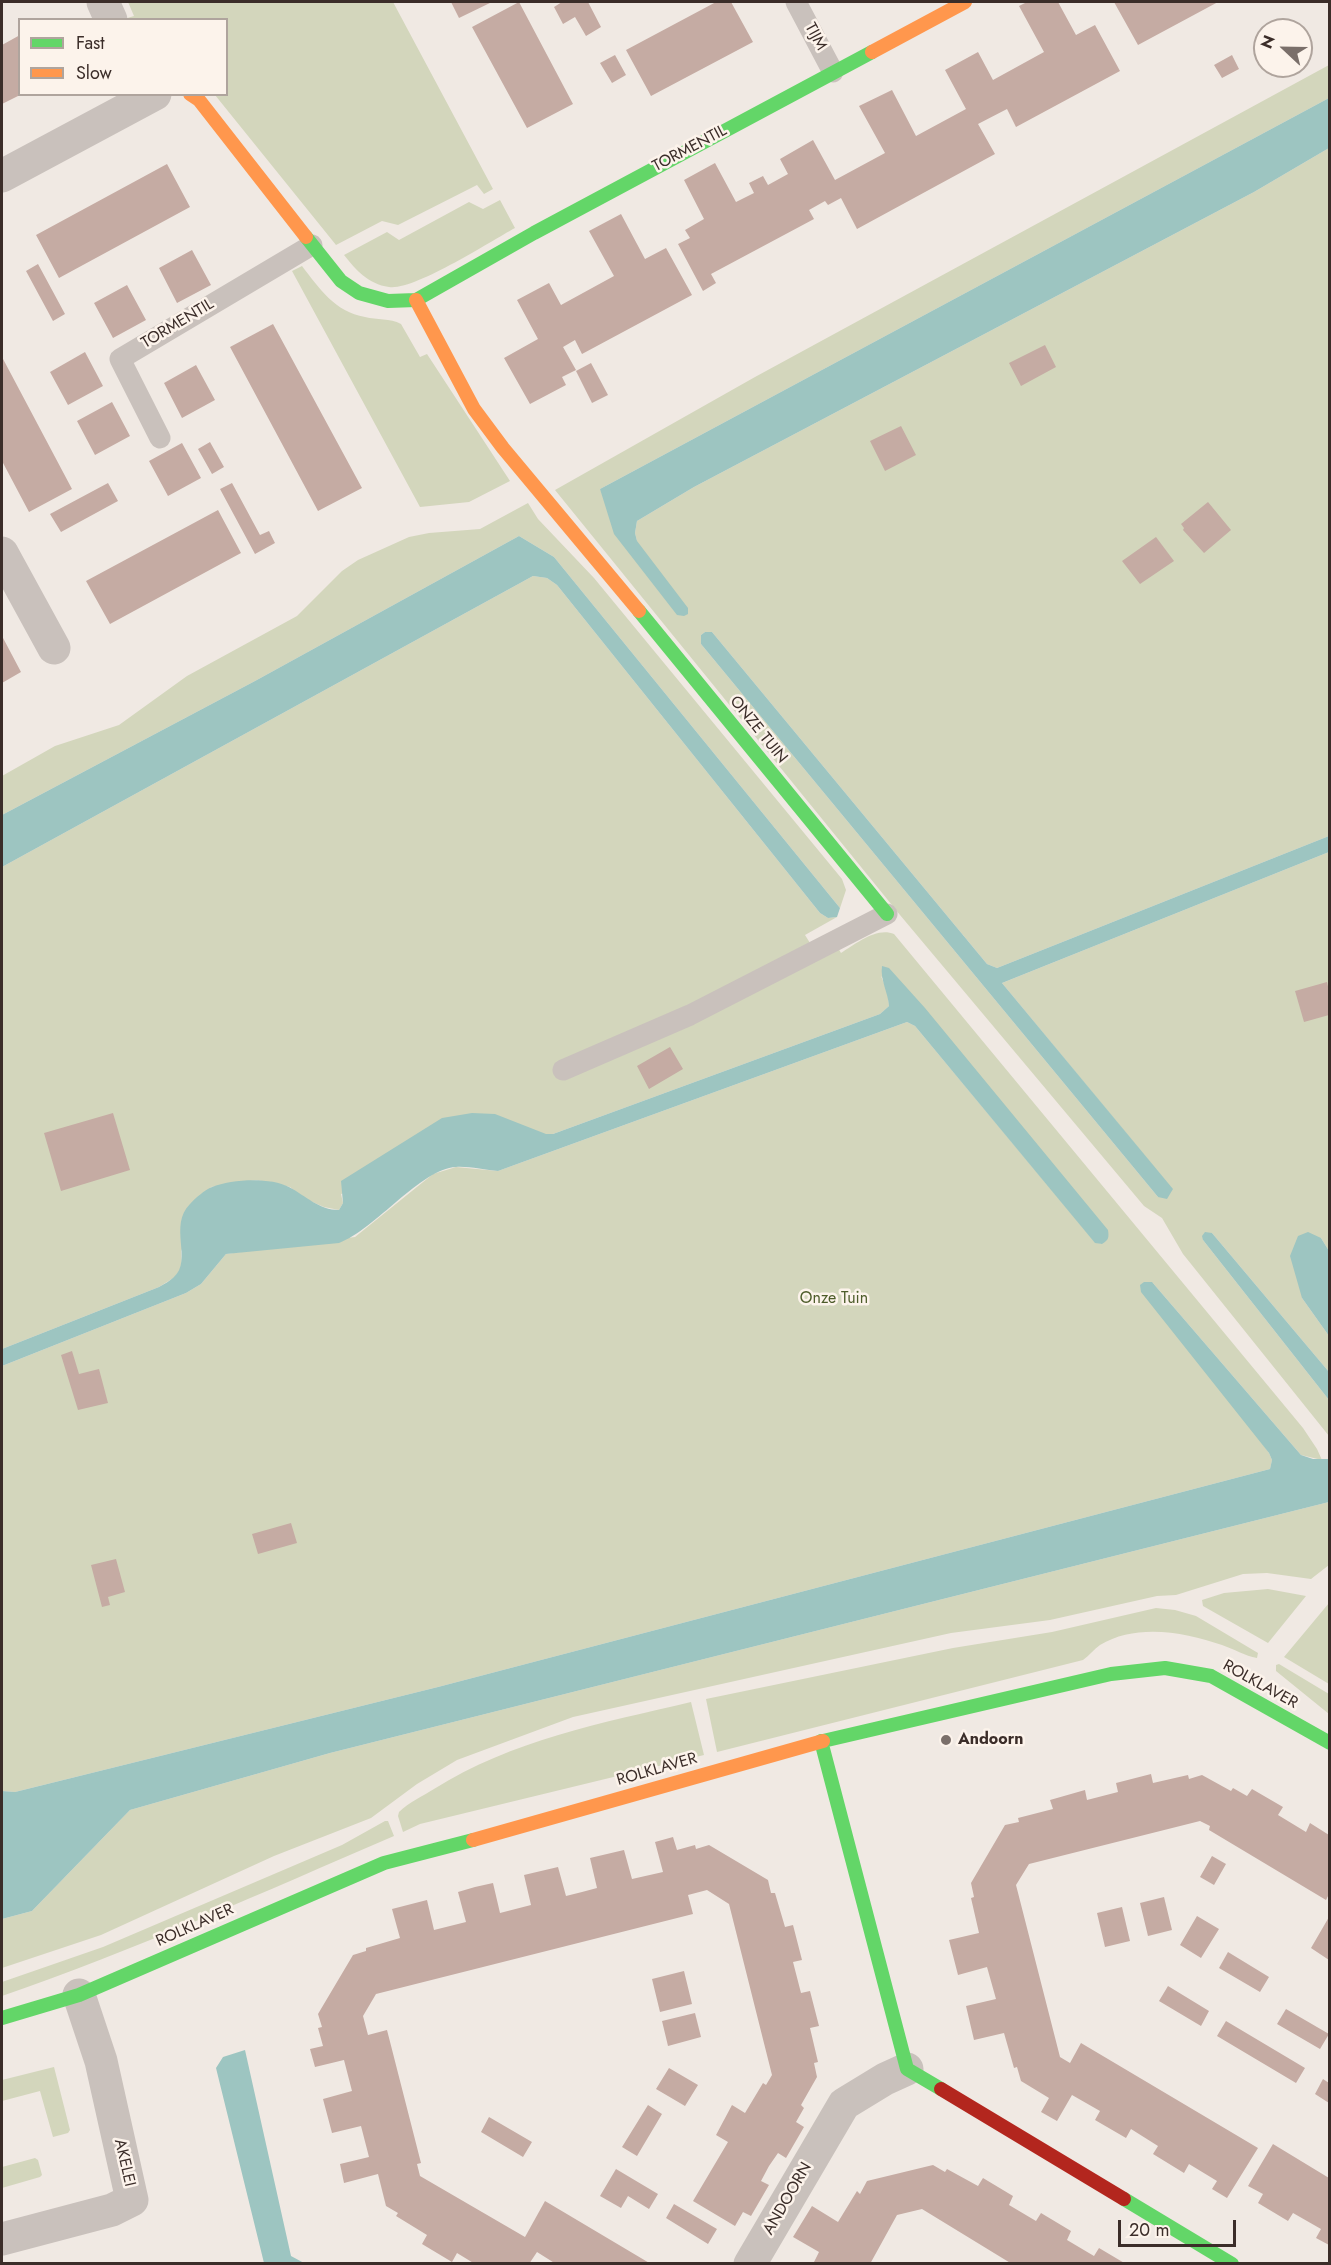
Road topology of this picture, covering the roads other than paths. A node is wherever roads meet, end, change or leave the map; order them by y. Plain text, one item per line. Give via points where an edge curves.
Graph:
1 (103, 2) edge
2 (796, 2) edge
3 (965, 2) edge
4 (110, 18) edge
5 (833, 72) junction
6 (147, 96) edge
7 (193, 96) edge
8 (2, 176) edge
9 (312, 244) junction
10 (416, 300) junction
11 (160, 438) dead end
12 (2, 553) edge
13 (54, 648) dead end
14 (888, 915) joint
15 (563, 1070) dead end
16 (821, 1741) junction
17 (1329, 1743) edge
18 (79, 1995) junction
19 (2, 2018) edge
20 (907, 2069) junction
21 (2, 2239) edge
22 (750, 2264) edge
23 (1232, 2264) edge

1 - 4 street
2 - 5 lane, TIJM
3 - 5 street, TORMENTIL
5 - 10 street, TORMENTIL
6 - 8 street
7 - 9 street, TORMENTIL
9 - 10 street, TORMENTIL via 341,281 359,293 388,301
9 - 11 lane, TORMENTIL via 120,358
10 - 14 street, ONZE TUIN via 474,409 503,448
12 - 13 street
14 - 15 lane via 690,1015
16 - 17 street, ROLKLAVER via 1111,1674 1166,1668 1211,1676
16 - 18 street, ROLKLAVER via 384,1863
16 - 20 street
18 - 19 street, ROLKLAVER
18 - 21 street, AKELEI via 101,2061 132,2200 112,2210
20 - 22 street, ANDOORN via 844,2103
20 - 23 street

